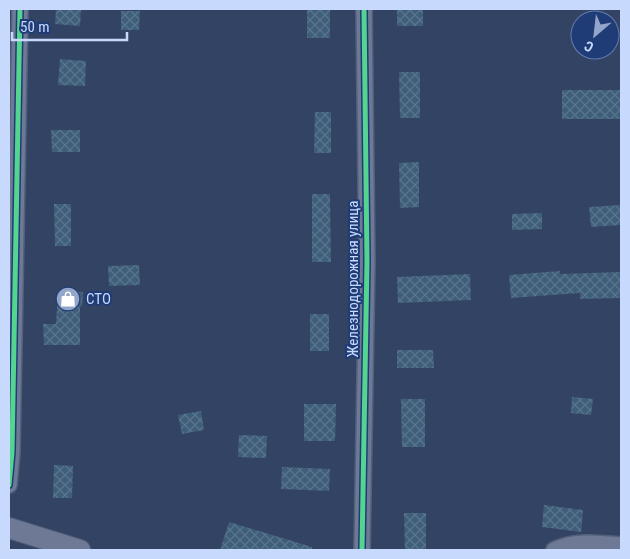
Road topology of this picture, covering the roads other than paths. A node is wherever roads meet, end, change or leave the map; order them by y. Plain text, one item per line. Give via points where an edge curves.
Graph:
1 (20, 9) edge
2 (364, 9) edge
3 (9, 485) edge
4 (9, 528) edge
5 (621, 545) edge
6 (80, 550) edge
7 (362, 550) edge
8 (554, 550) edge

1 - 3 street
2 - 7 street, Железнодорожная улица via 367,261
4 - 6 main road
5 - 8 street via 578,543

